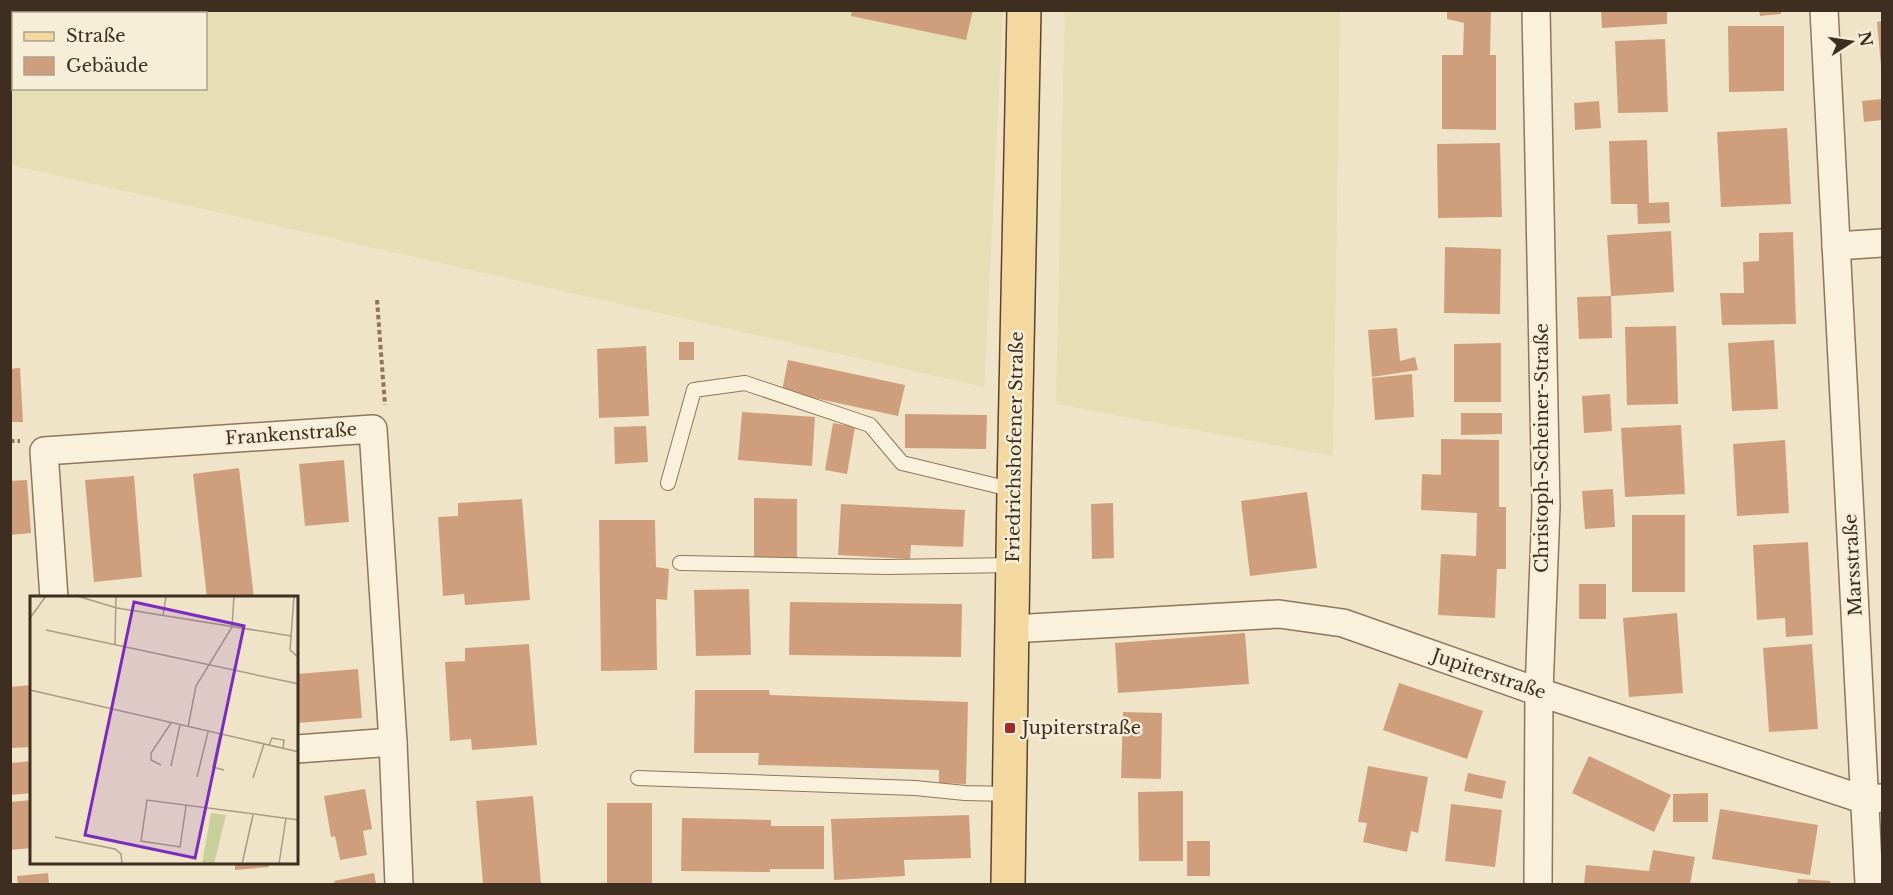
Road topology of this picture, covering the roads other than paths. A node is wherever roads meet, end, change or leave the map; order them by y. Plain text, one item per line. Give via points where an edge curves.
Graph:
1 (1024, 10) edge
2 (1536, 10) edge
3 (1824, 10) edge
4 (1882, 243) edge
5 (1836, 246) junction
6 (668, 483) dead end
7 (1014, 490) junction
8 (680, 563) dead end
9 (1013, 566) junction
10 (54, 596) edge
11 (1012, 629) junction
12 (1539, 692) junction
13 (393, 742) junction
14 (298, 749) edge
15 (639, 778) dead end
16 (1009, 794) junction
17 (1874, 799) edge
18 (399, 885) edge
19 (1008, 885) edge
20 (1538, 885) edge
21 (1869, 885) edge

1 - 7 main road, Friedrichshofener Straße
2 - 12 street, Christoph-Scheiner-Straße via 1545,506
3 - 5 street, Marsstraße
4 - 5 street
5 - 17 street, Marsstraße
6 - 7 lane via 694,390 745,383 870,425 902,463
7 - 9 main road, Friedrichshofener Straße
8 - 9 lane
9 - 11 main road, Friedrichshofener Straße
10 - 13 street, Frankenstraße via 44,451 373,429
11 - 12 street, Jupiterstraße via 1280,614 1343,623
11 - 16 main road, Friedrichshofener Straße
12 - 17 street, Jupiterstraße
12 - 20 street, Christoph-Scheiner-Straße
13 - 14 street
13 - 18 street, Frankenstraße
15 - 16 lane
16 - 19 main road, Friedrichshofener Straße
17 - 21 street, Marsstraße

